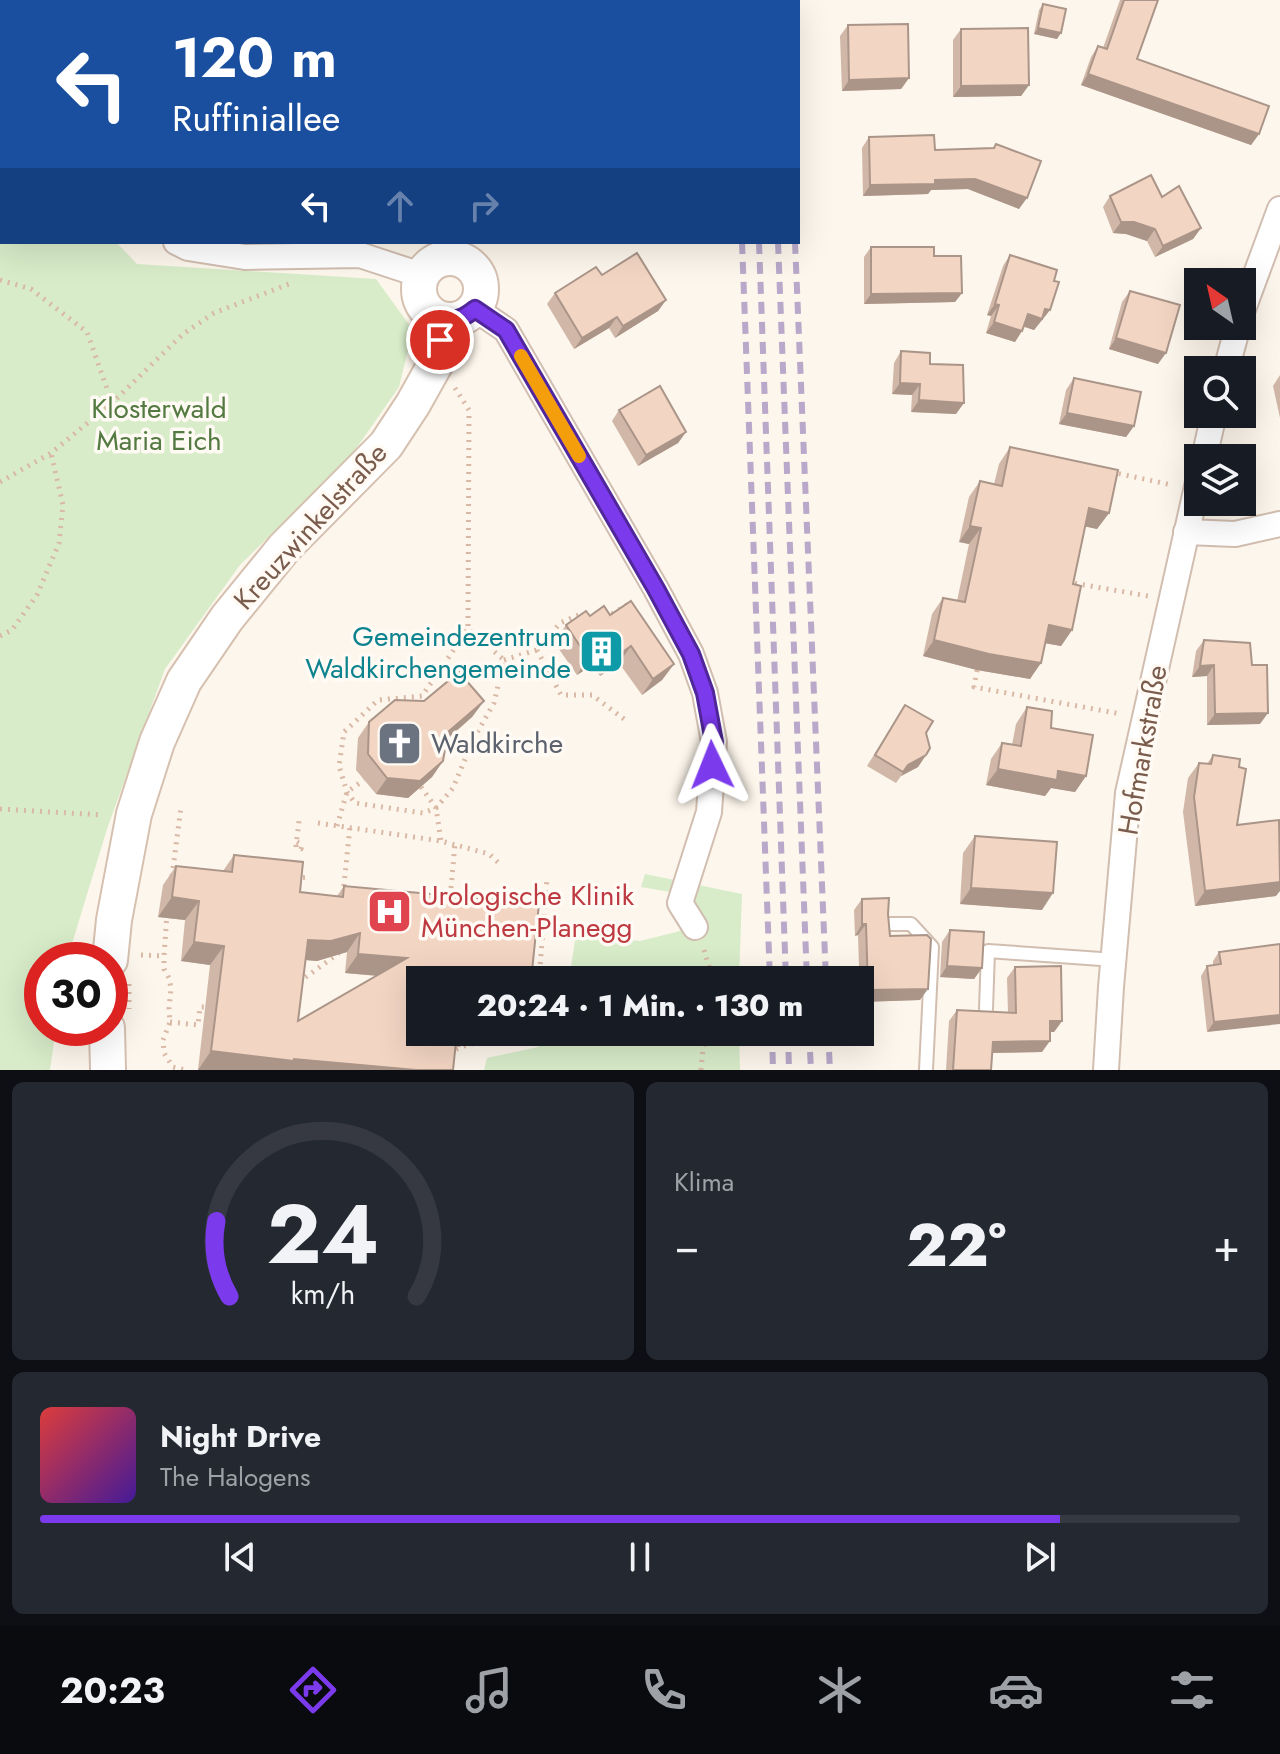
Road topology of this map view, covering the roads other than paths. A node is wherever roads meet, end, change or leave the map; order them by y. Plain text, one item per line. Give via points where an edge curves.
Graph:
1 (1280, 209) edge
2 (180, 244) edge
3 (458, 250) edge
4 (1256, 274) edge
5 (421, 275) junction
6 (475, 309) junction
7 (443, 320) junction
8 (1190, 516) edge
9 (1280, 524) edge
10 (1186, 532) junction
11 (889, 924) edge
12 (695, 927) dead end
13 (118, 942) edge
14 (1115, 960) junction
15 (986, 1009) edge
16 (107, 1046) edge
17 (108, 1070) edge
18 (926, 1070) edge
19 (1106, 1070) edge

1 - 4 street
2 - 5 street via 245,257 360,255
3 - 5 street
3 - 6 street via 481,285
5 - 7 street via 421,303
6 - 7 street via 466,317
6 - 12 street via 506,330 656,589 705,693 714,742 709,812 680,903
7 - 13 street, Kreuzwinkelstraße via 437,361 386,445 284,548 184,681 157,742 133,818 114,920
8 - 10 street, Hofmarkstraße
9 - 10 street via 1235,534
10 - 14 street, Hofmarkstraße via 1128,793
11 - 18 lane via 911,924 932,947
14 - 15 lane via 988,951
14 - 19 street, Hofmarkstraße
16 - 17 street

